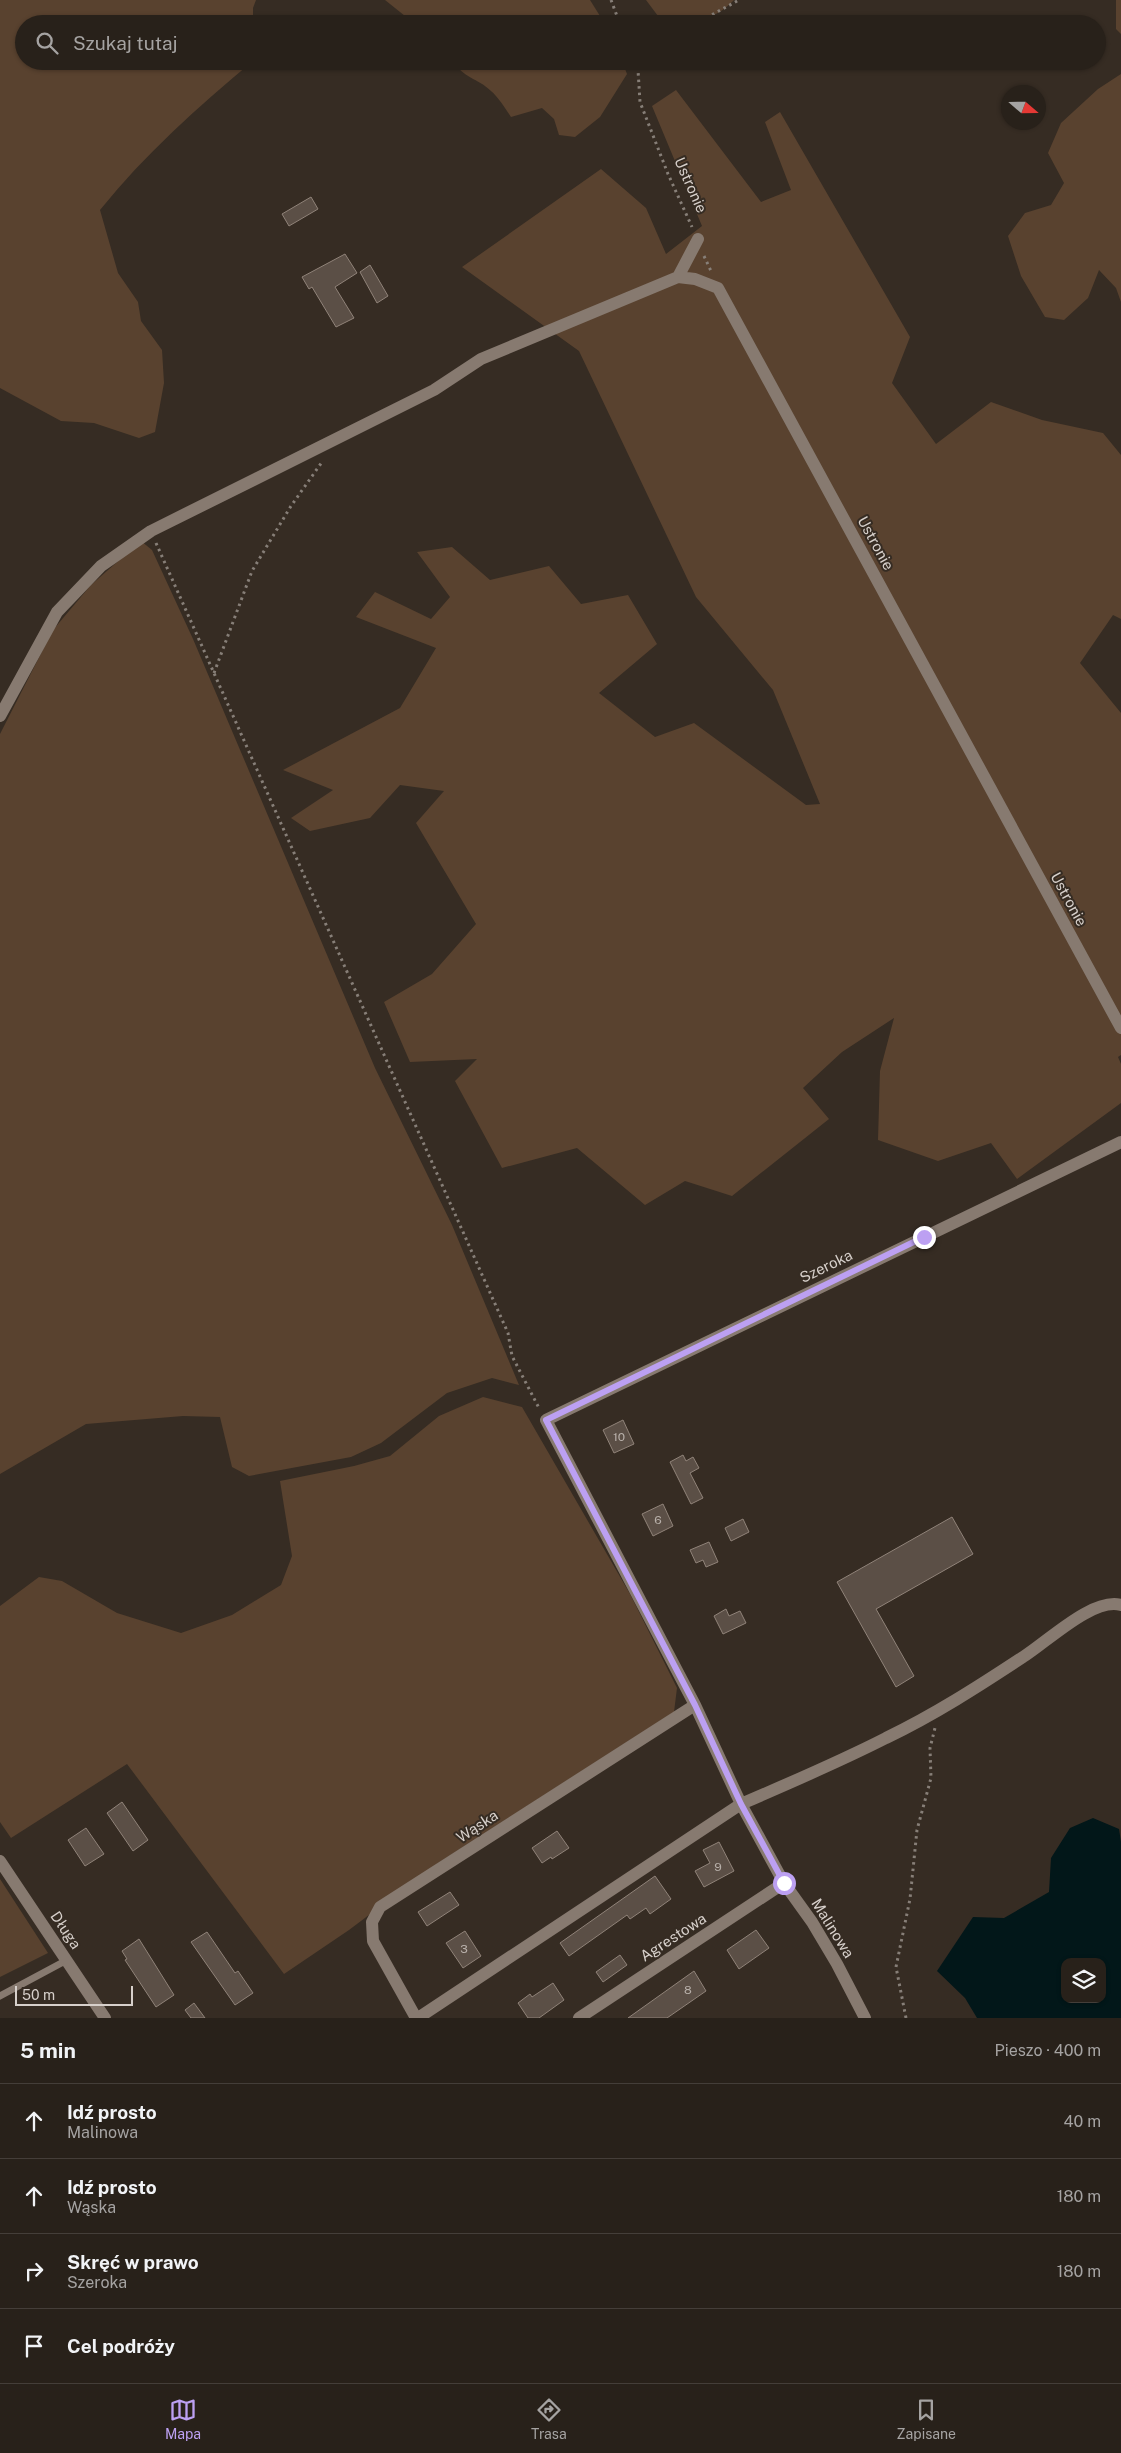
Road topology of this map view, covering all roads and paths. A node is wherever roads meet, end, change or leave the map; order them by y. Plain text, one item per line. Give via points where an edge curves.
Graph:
1 (611, 0) edge
2 (738, 0) edge
3 (617, 15) edge
4 (710, 15) edge
5 (638, 70) edge
6 (698, 240) junction
7 (678, 277) junction
8 (718, 288) junction
9 (322, 461) dead end
10 (151, 531) junction
11 (214, 674) junction
12 (0, 716) edge
13 (1121, 1028) edge
14 (1121, 1142) edge
15 (546, 1420) junction
16 (1121, 1605) edge
17 (695, 1705) junction
18 (938, 1710) junction
19 (741, 1804) junction
20 (0, 1861) edge
21 (784, 1883) junction
22 (67, 1960) junction
23 (0, 1996) edge
24 (105, 2018) edge
25 (417, 2018) edge
26 (579, 2018) edge
27 (865, 2018) edge
28 (906, 2018) edge

1 - 3 path
2 - 4 path
5 - 6 path, Ustronie via 640,102
6 - 7 street
6 - 8 path, Ustronie
7 - 8 street via 695,278
7 - 10 street via 481,359 434,390
8 - 13 street, Ustronie
9 - 11 path via 252,571
10 - 11 path
10 - 12 street via 101,566 57,612
11 - 15 path via 508,1333 512,1356
14 - 15 street, Szeroka
15 - 17 street
16 - 18 street, Wąska via 1091,1609 1023,1657
17 - 19 street
17 - 25 street, Wąska via 380,1907 372,1922 373,1941
18 - 19 street, Wąska via 888,1738
18 - 28 path via 930,1748 931,1778 917,1830 911,1890 896,1967
19 - 21 street, Malinowa
19 - 25 street, Wąska
20 - 22 street, Długa
21 - 26 street, Agrestowa
21 - 27 street, Malinowa via 812,1922
22 - 23 lane
22 - 24 street, Długa

